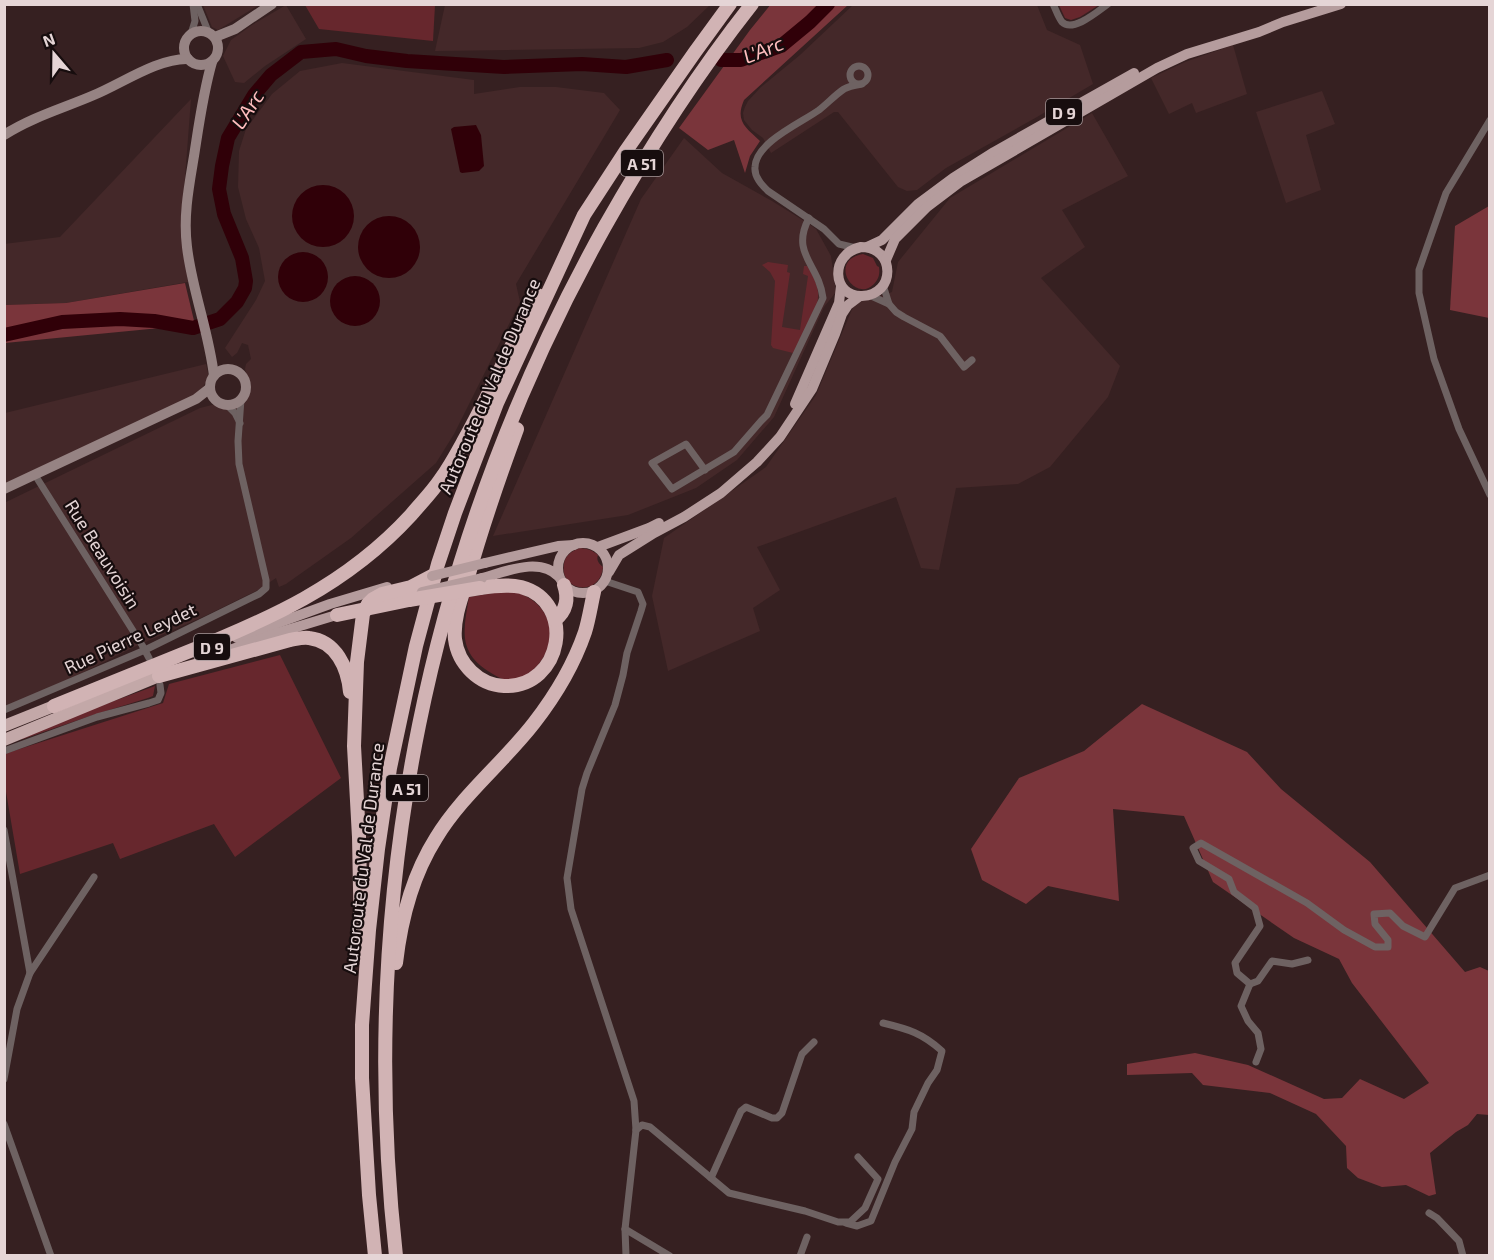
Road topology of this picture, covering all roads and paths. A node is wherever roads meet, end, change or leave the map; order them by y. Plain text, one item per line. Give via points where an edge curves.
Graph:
1 (195, 4) edge
2 (272, 4) edge
3 (730, 4) edge
4 (752, 4) edge
5 (1053, 4) edge
6 (1108, 4) edge
7 (1341, 4) edge
8 (1283, 22) junction
9 (235, 29) junction
10 (191, 34) junction
11 (211, 34) junction
12 (184, 45) junction
13 (219, 48) junction
14 (193, 62) junction
15 (212, 62) junction
16 (147, 70) junction
17 (850, 76) junction
18 (862, 84) junction
19 (205, 86) junction
20 (846, 88) junction
21 (1490, 120) edge
22 (4, 135) edge
23 (584, 215) junction
24 (809, 219) junction
25 (839, 244) junction
26 (862, 248) junction
27 (586, 260) junction
28 (886, 260) junction
29 (840, 262) junction
30 (884, 285) junction
31 (841, 286) junction
32 (861, 295) junction
33 (889, 304) junction
34 (210, 352) junction
35 (972, 360) dead end
36 (226, 369) junction
37 (213, 376) junction
38 (210, 388) junction
39 (196, 399) junction
40 (241, 399) junction
41 (216, 400) junction
42 (227, 405) junction
43 (240, 423) junction
44 (705, 470) junction
45 (35, 475) junction
46 (4, 489) edge
47 (1490, 495) edge
48 (574, 545) junction
49 (598, 548) junction
50 (432, 576) joint
51 (607, 577) junction
52 (561, 581) junction
53 (481, 583) junction
54 (411, 591) junction
55 (594, 592) junction
56 (367, 607) junction
57 (337, 615) joint
58 (555, 620) junction
59 (145, 650) junction
60 (149, 658) dead end
61 (159, 681) junction
62 (54, 706) junction
63 (4, 710) edge
64 (4, 726) edge
65 (4, 740) edge
66 (354, 746) junction
67 (4, 751) edge
68 (4, 830) edge
69 (1490, 875) edge
70 (94, 877) dead end
71 (1308, 960) dead end
72 (30, 973) junction
73 (1250, 984) junction
74 (883, 1023) dead end
75 (362, 1025) junction
76 (814, 1042) dead end
77 (385, 1062) junction
78 (1256, 1062) dead end
79 (4, 1079) edge
80 (4, 1124) edge
81 (636, 1130) junction
82 (858, 1157) dead end
83 (711, 1178) junction
84 (1429, 1213) dead end
85 (843, 1222) junction
86 (625, 1229) junction
87 (807, 1236) dead end
88 (51, 1256) edge
89 (375, 1256) edge
90 (396, 1256) edge
91 (626, 1256) edge
92 (670, 1256) edge
93 (800, 1256) edge
94 (1463, 1256) edge

1 - 10 street
1 - 11 street
2 - 9 main road
3 - 23 highway, Autoroute du Val de Durance / A 51
4 - 27 highway, Autoroute du Val de Durance / A 51 via 660,133
5 - 6 street via 1060,20 1072,25
7 - 8 main road, D 9
8 - 26 main road, D 9 via 1204,41 1152,62 953,178 918,204 882,240
8 - 28 main road, D 9 via 1157,68 1001,157 927,207 895,240
9 - 11 main road
9 - 13 main road
10 - 11 main road via 202,30
10 - 12 main road
11 - 13 main road
12 - 14 main road via 184,52
12 - 16 main road
13 - 15 main road
14 - 15 main road
14 - 16 main road via 177,59
14 - 19 main road
15 - 19 main road
16 - 22 main road
17 - 18 street via 853,82
17 - 18 street via 855,67 865,69 868,77
17 - 20 street
18 - 20 street
19 - 34 main road via 186,215 187,246
20 - 24 street via 773,140 758,156 755,168 761,184
21 - 47 street via 1446,193 1419,270 1419,293 1434,359 1459,429
23 - 62 highway via 448,469 389,537 334,582 280,612
23 - 75 highway, Autoroute du Val de Durance / A 51 via 497,403 450,526 423,620 384,809
24 - 25 street
24 - 44 street via 801,241 820,281 823,298 767,415 734,452
25 - 26 street
25 - 29 street
26 - 28 main road via 878,252
26 - 29 main road via 847,253
27 - 58 highway via 497,483 462,599 455,632 457,647 470,670 485,682 520,684 537,676 550,663 556,642
27 - 77 highway, Autoroute du Val de Durance / A 51 via 544,343 501,443 473,521 435,652 401,822 386,982
28 - 30 main road via 888,274
29 - 31 main road
30 - 32 main road
30 - 33 street
31 - 32 main road
31 - 49 main road via 839,303 795,405 774,437 715,490 649,528
32 - 33 street
32 - 51 main road via 842,314 812,389 780,437 721,493 619,555
33 - 35 street via 896,312 940,336 964,367
34 - 36 main road
34 - 37 main road
36 - 37 main road
36 - 40 main road via 243,377 246,388
37 - 38 main road
38 - 39 main road
38 - 41 main road
39 - 41 main road
39 - 45 main road
40 - 42 main road
40 - 43 street
41 - 42 main road
42 - 43 street
43 - 59 street, Rue Pierre Leydet via 239,464 266,588
44 - 44 street via 672,489 652,463 686,444
45 - 46 main road
45 - 59 street, Rue Beauvoisin
48 - 49 main road
48 - 50 main road, bridge
48 - 52 main road via 559,561
49 - 51 main road via 607,558
50 - 54 highway
51 - 55 main road
51 - 81 street via 638,592 643,604 615,705 582,789 567,878 571,909 634,1101
52 - 53 main road via 545,567 535,566
52 - 55 main road via 570,591
52 - 58 highway via 566,604
53 - 54 highway, bridge
53 - 58 highway via 526,589 544,602
54 - 56 highway
54 - 62 main road, D 9 via 372,591 330,604
55 - 77 highway via 585,632 560,685 533,724 448,820 419,870 401,927
56 - 57 highway
56 - 66 highway via 357,662
57 - 61 main road, D 9 via 277,633
59 - 60 street, Rue Beauvoisin
59 - 63 street, Rue Pierre Leydet
61 - 65 highway, D 9
61 - 66 highway via 290,640 315,639 335,651 348,675
61 - 67 street via 158,700 97,717
62 - 64 highway, D 9
66 - 75 highway
68 - 72 street
69 - 73 street via 1455,888 1425,937 1403,926 1390,913 1374,914 1375,924 1388,940 1388,948 1375,947 1201,843 1193,848 1199,861 1229,879 1234,892 1255,908 1260,926 1235,963 1238,973
70 - 72 street
71 - 73 street via 1292,964 1272,961 1258,981
72 - 79 street via 16,1009
73 - 78 street via 1241,1006 1258,1033 1261,1049
74 - 85 street via 908,1029 942,1051 871,1221 856,1226
75 - 89 highway, Autoroute du Val de Durance / A 51 via 363,1113
76 - 83 street via 802,1054 782,1113 772,1118 746,1107 741,1111
77 - 90 highway, Autoroute du Val de Durance / A 51
80 - 88 street
81 - 83 street via 642,1125 650,1126
81 - 86 street
82 - 85 street via 878,1179 865,1208 850,1222
83 - 85 street via 729,1193
84 - 94 street via 1459,1241
86 - 91 street
86 - 92 street
87 - 93 street

